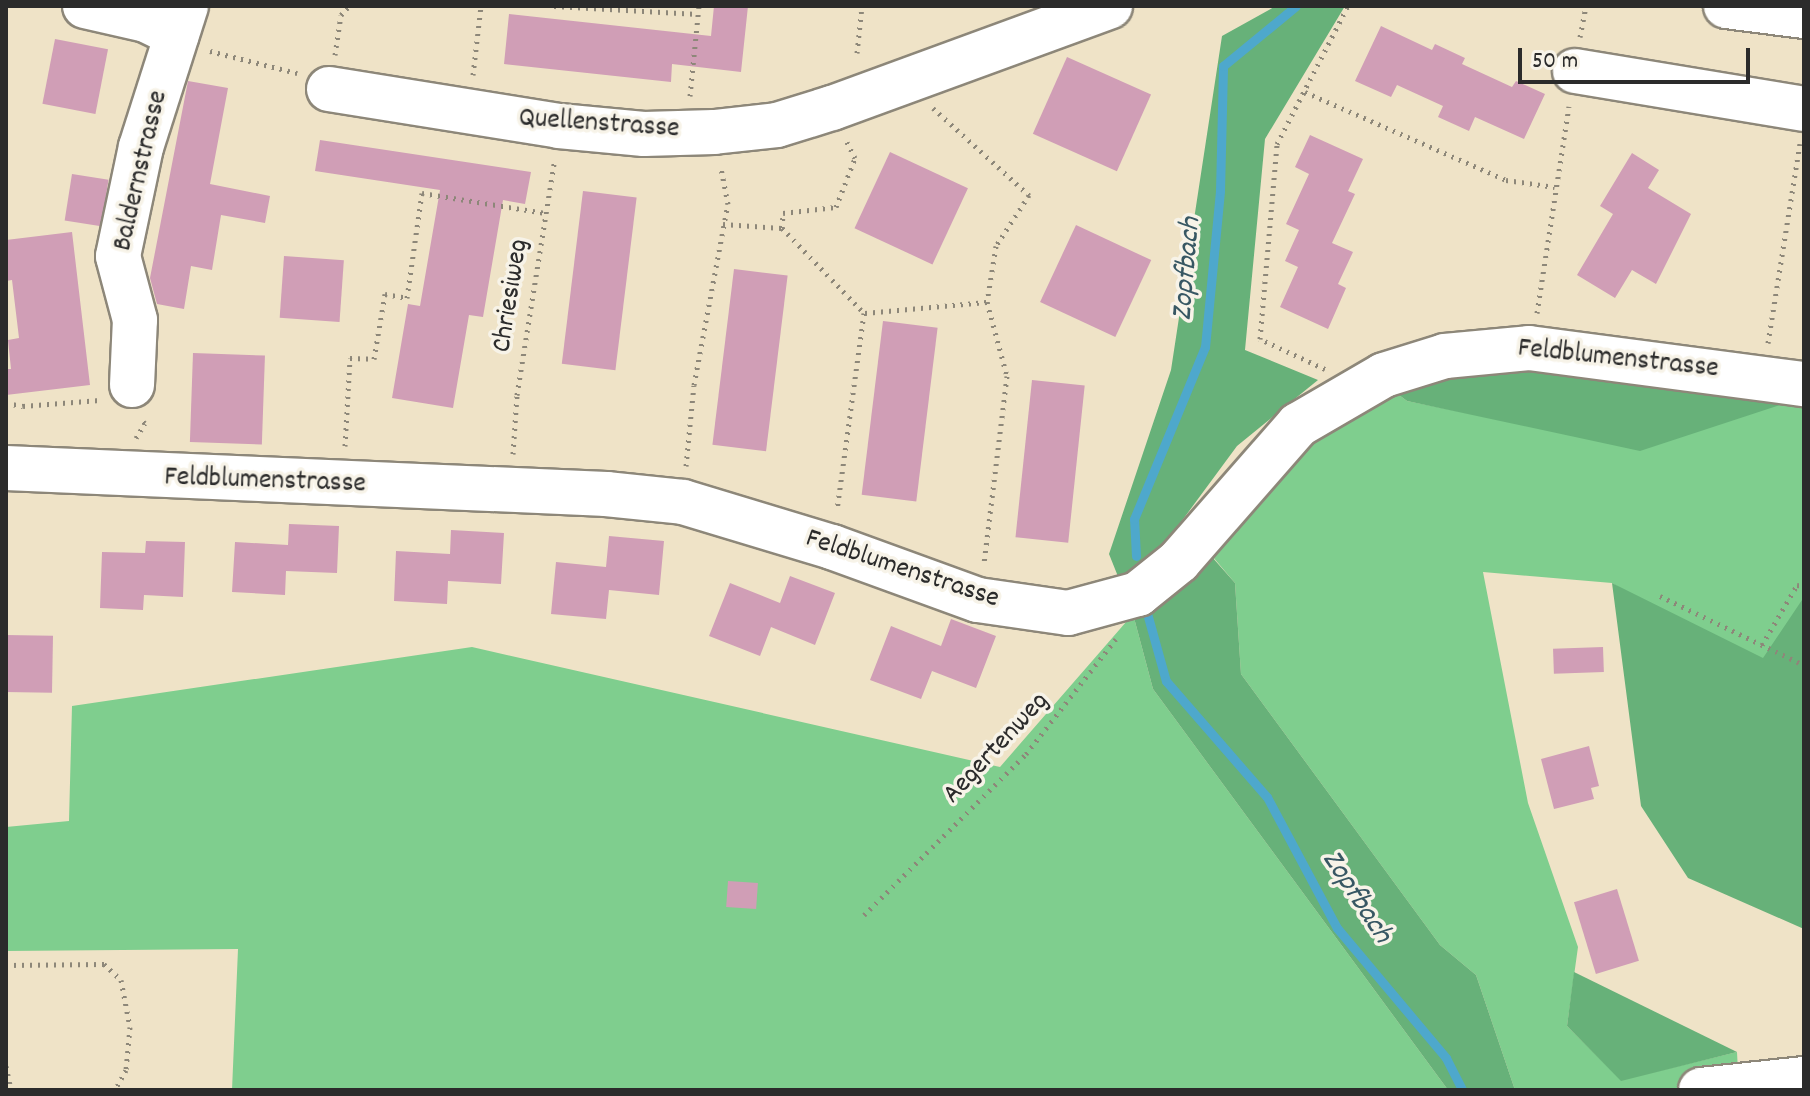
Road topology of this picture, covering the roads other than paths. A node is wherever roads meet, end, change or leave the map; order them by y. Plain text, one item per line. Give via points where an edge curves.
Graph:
1 (85, 6) edge
2 (1110, 6) edge
3 (1726, 6) edge
4 (1804, 16) edge
5 (181, 21) edge
6 (1575, 71) road end
7 (329, 89) road end
8 (1803, 122) edge
9 (1804, 384) edge
10 (123, 396) road end
11 (6, 468) edge
12 (1804, 1079) edge
13 (1701, 1090) edge

1 - 5 street via 146,20
2 - 7 street, Quellenstrasse via 777,125 700,132 559,126
3 - 4 street
5 - 10 street, Baldernstrasse via 141,147 118,256 135,320
6 - 8 street
9 - 11 street, Feldblumenstrasse via 1529,348 1485,349 1399,370 1298,425 1179,561 1138,594 1068,613 978,600 832,547 683,502 606,494
12 - 13 street

